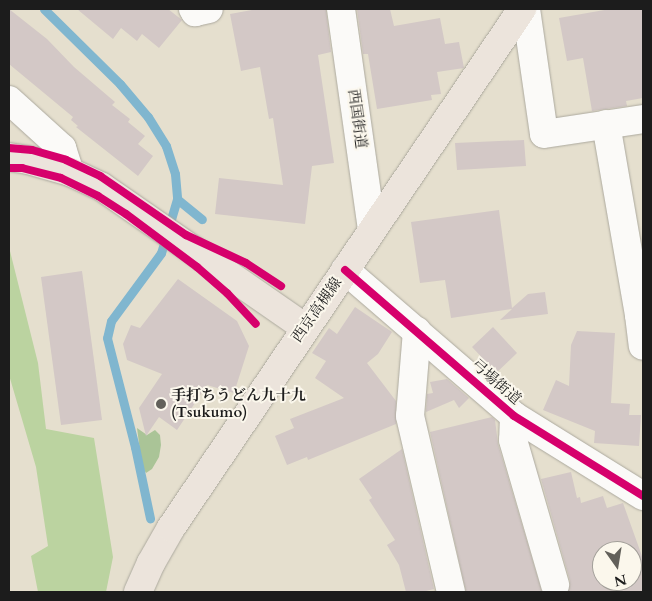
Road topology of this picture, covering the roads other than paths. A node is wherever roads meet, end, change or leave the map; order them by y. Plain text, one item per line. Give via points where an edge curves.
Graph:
1 (193, 9) edge
2 (209, 9) edge
3 (341, 9) edge
4 (524, 9) edge
5 (9, 100) edge
6 (643, 119) edge
7 (606, 124) junction
8 (9, 158) edge
9 (70, 172) junction
10 (372, 229) junction
11 (344, 270) junction
12 (641, 314) edge
13 (304, 327) junction
14 (417, 331) junction
15 (643, 346) edge
16 (514, 416) junction
17 (641, 499) edge
18 (555, 585) dead end
19 (138, 592) edge
20 (451, 592) edge

1 - 2 street via 195,12
3 - 10 street, 西国街道
4 - 7 street via 544,134
4 - 10 main road, 西京高槻線
5 - 9 street via 62,148
6 - 7 street
7 - 12 street
8 - 9 main road
9 - 13 main road via 102,187
10 - 11 main road, 西京高槻線
11 - 13 main road, 西京高槻線
11 - 14 street, 弓場街道
12 - 15 street
13 - 19 main road, 西京高槻線 via 170,528
14 - 16 street, 弓場街道
14 - 20 street via 410,416
16 - 17 street, 弓場街道
16 - 18 street via 513,440

